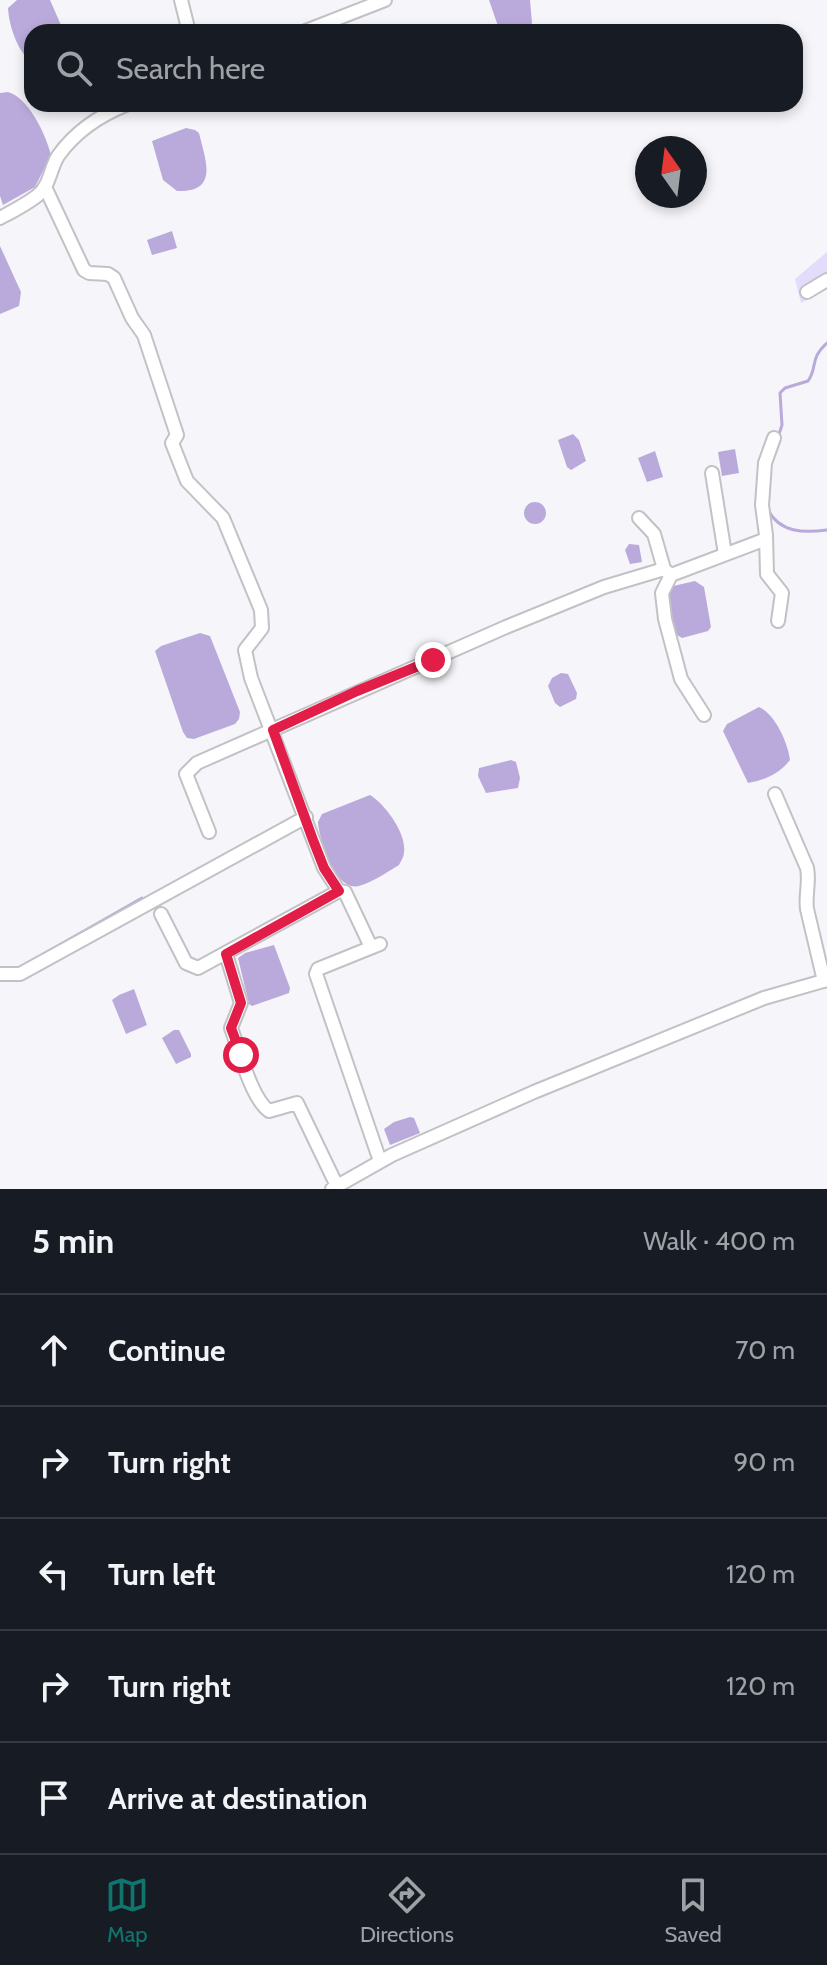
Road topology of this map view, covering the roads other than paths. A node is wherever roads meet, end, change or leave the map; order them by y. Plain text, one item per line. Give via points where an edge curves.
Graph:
1 (181, 0) edge
2 (385, 0) edge
3 (187, 24) edge
4 (324, 24) edge
5 (112, 112) edge
6 (45, 187) junction
7 (0, 218) edge
8 (827, 280) edge
9 (807, 292) dead end
10 (774, 438) dead end
11 (712, 473) dead end
12 (639, 518) dead end
13 (766, 539) junction
14 (725, 554) junction
15 (667, 572) junction
16 (778, 621) dead end
17 (704, 715) dead end
18 (273, 730) junction
19 (775, 794) dead end
20 (306, 817) junction
21 (209, 832) dead end
22 (339, 891) junction
23 (161, 914) dead end
24 (226, 954) junction
25 (0, 974) edge
26 (825, 981) edge
27 (380, 1161) junction
28 (334, 1188) edge

1 - 3 street
2 - 4 street
5 - 6 street via 73,138
6 - 7 street
6 - 18 street via 84,270 108,274 117,283 147,343 187,481 223,518 247,573 262,628 247,644 246,659
8 - 9 street
10 - 13 street via 761,487
11 - 14 street
12 - 15 street via 654,534
13 - 14 street
13 - 16 street via 767,574 782,593
14 - 15 street
15 - 17 street via 662,593 665,619 681,679
15 - 18 street via 604,587
18 - 20 street
18 - 21 street via 207,758 186,774
19 - 26 street via 807,868 805,899
20 - 22 street via 324,868
20 - 25 street via 20,974
22 - 24 street
22 - 27 street via 345,892 376,945 316,974
23 - 24 street via 190,966 203,967
24 - 28 street via 241,1003 231,1028 254,1088 269,1111 297,1103
26 - 27 street via 731,1012
27 - 28 street

